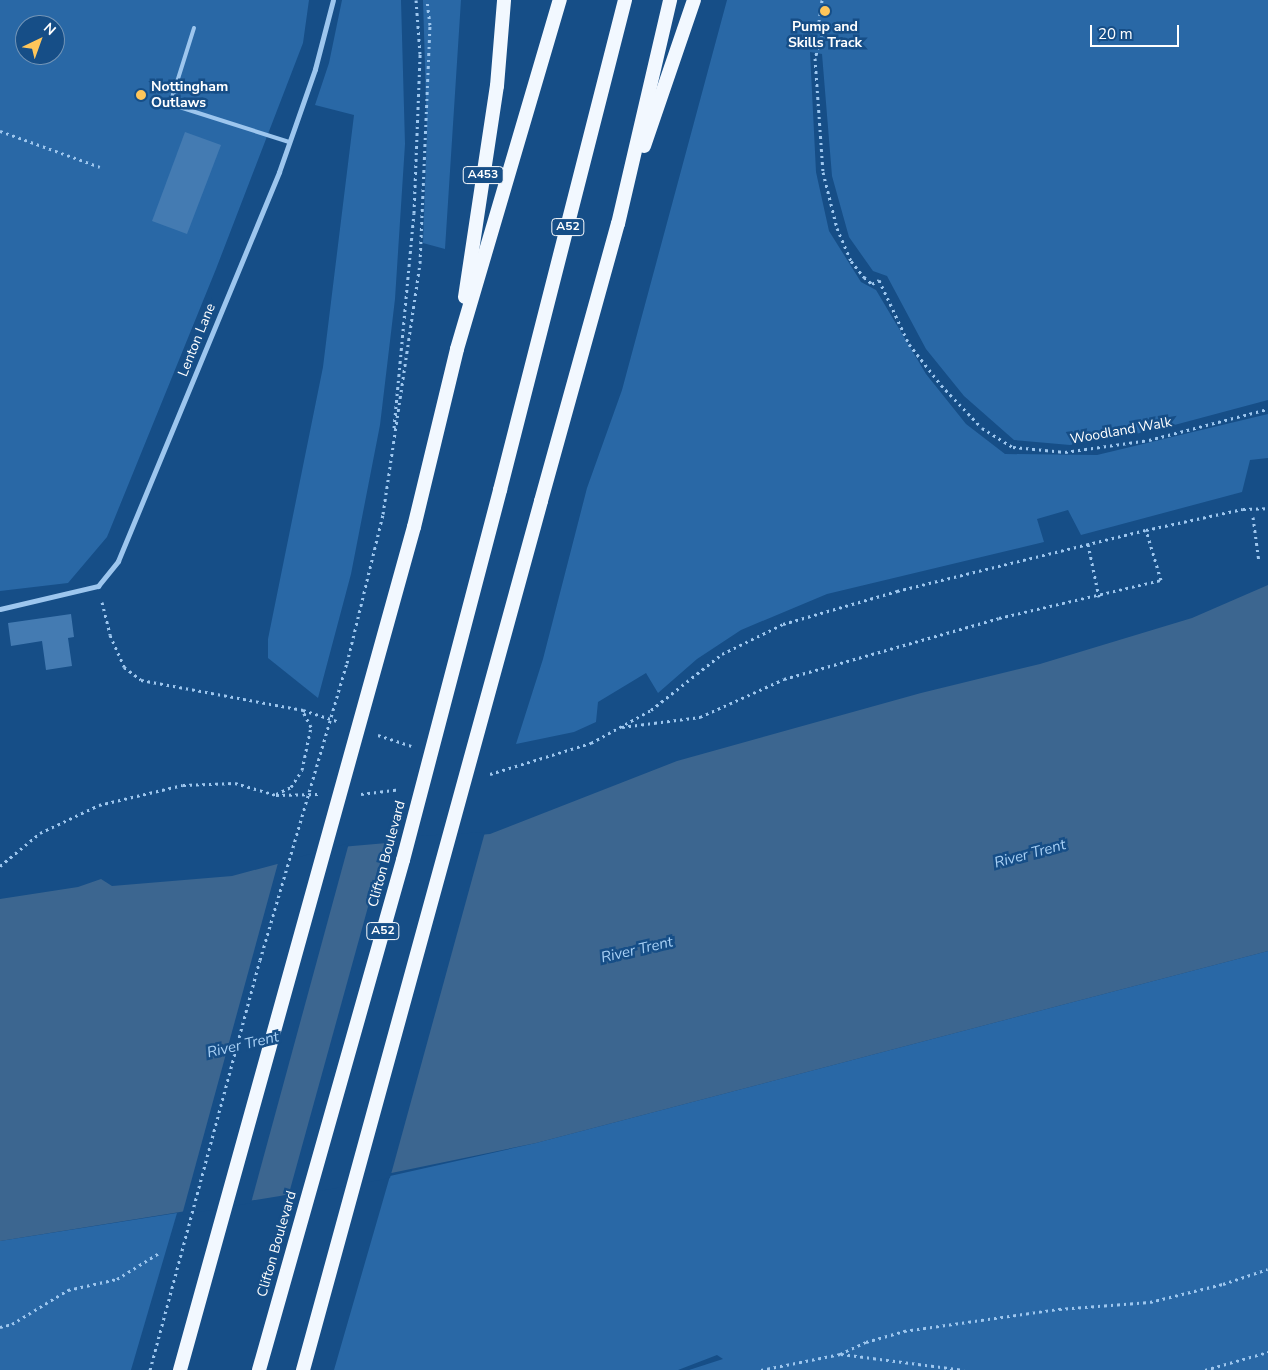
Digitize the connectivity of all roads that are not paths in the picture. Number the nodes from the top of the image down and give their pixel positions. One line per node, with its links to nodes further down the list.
1 (333, 0): 8 (street, Lenton Lane)
2 (504, 0): 10 (highway, A453)
3 (560, 0): 10 (highway)
4 (625, 0): 13 (highway, Clifton Boulevard / A52, bridge)
5 (670, 0): 9 (highway, A52)
6 (694, 0): 9 (highway)
7 (194, 28): 8 (lane)
8 (289, 142): 11 (street, Lenton Lane)
9 (618, 224): 14 (highway, A52, bridge)
10 (457, 349): 12 (highway, bridge)
11 (0, 609)
12 (180, 1370)
13 (258, 1370)
14 (303, 1370)

